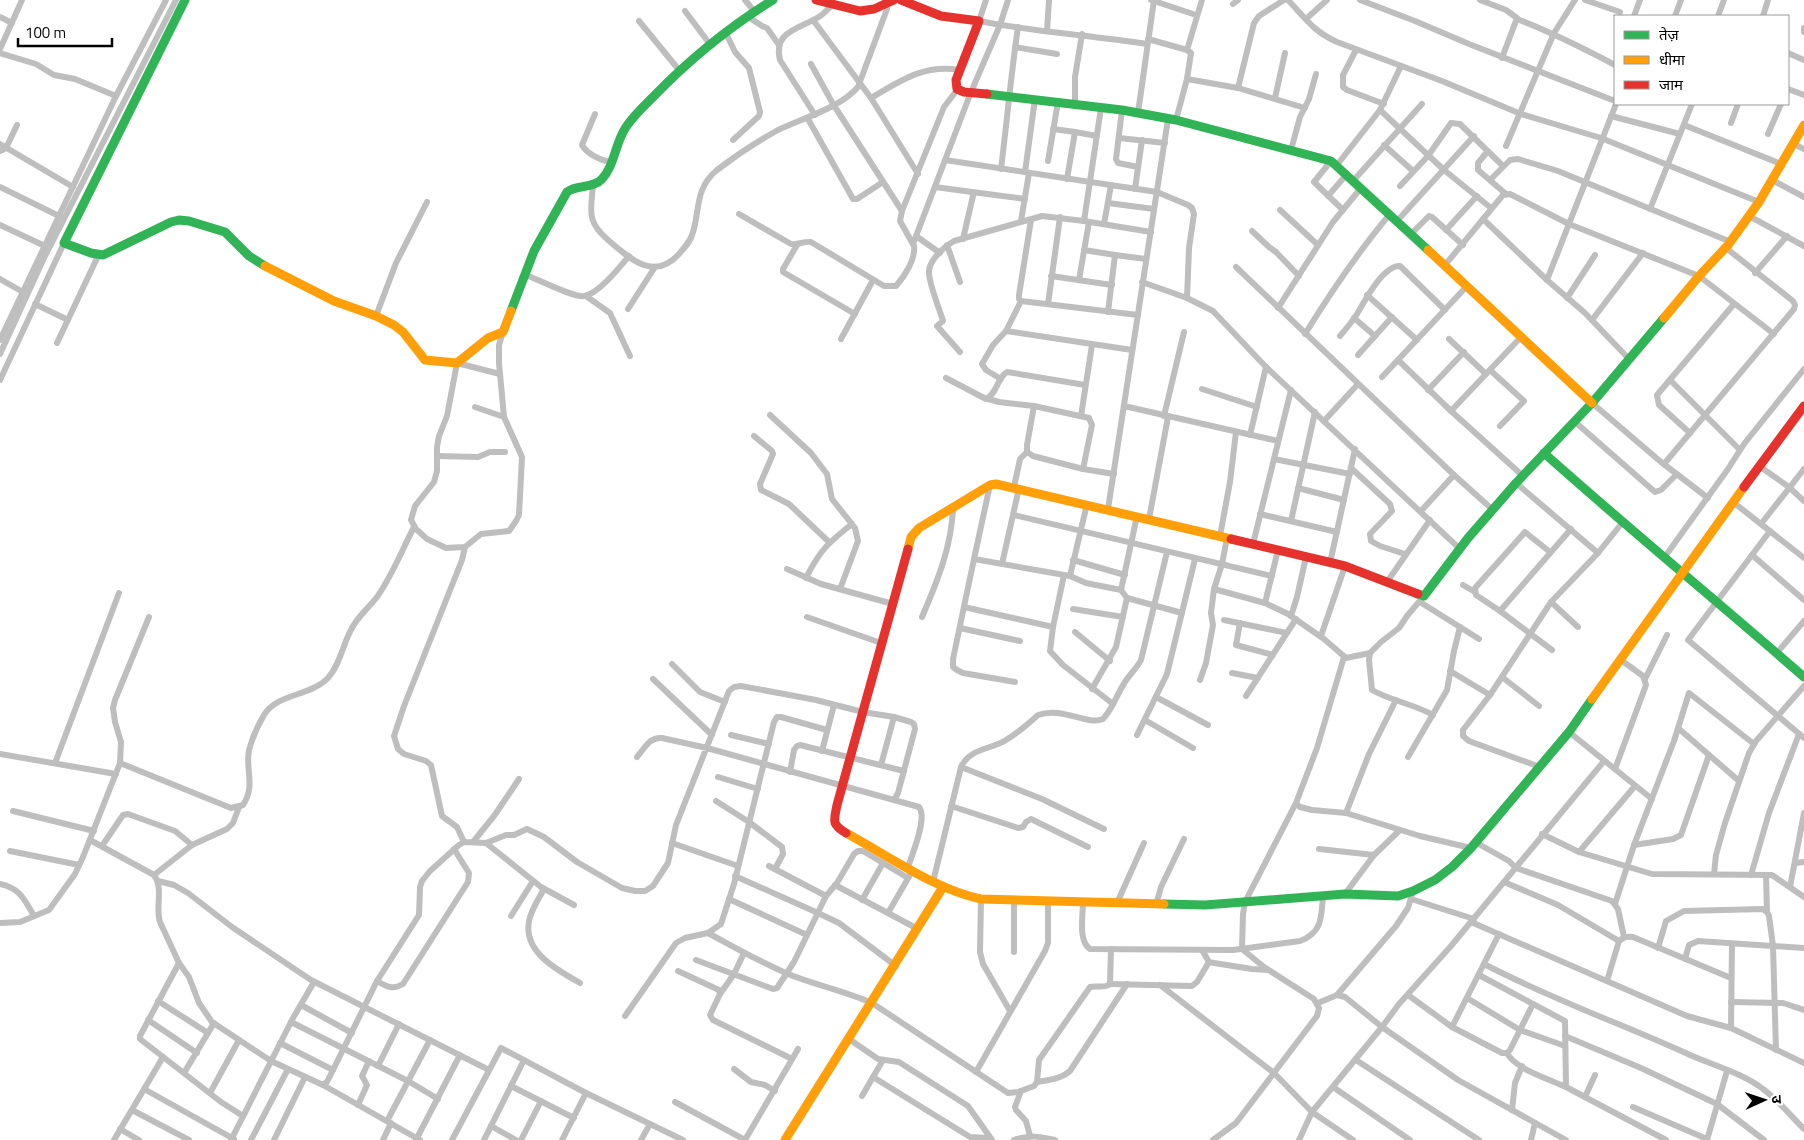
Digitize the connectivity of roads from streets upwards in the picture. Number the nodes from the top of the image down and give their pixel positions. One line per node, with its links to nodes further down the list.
1 (22, 0): 40 (street)
2 (166, 0): 75 (street)
3 (185, 0): 187 (street)
4 (745, 0): 28 (street)
5 (773, 0): 28 (street)
6 (816, 0): 25 (street)
7 (904, 0): 39 (street)
8 (986, 0): 39 (street)
9 (1008, 0): 41 (street)
10 (1049, 0): 44 (street)
11 (1153, 0): 29 (street); 49 (street)
12 (1202, 0): 29 (street)
13 (1284, 0): 70 (street)
14 (1288, 0): 35 (street)
15 (1327, 0): 35 (street)
16 (1360, 0): 59 (street)
17 (1480, 0): 36 (street)
18 (1575, 0): 47 (street)
19 (1586, 0): 27 (street)
20 (1640, 0): 30 (street)
21 (1681, 0): 31 (street)
22 (1724, 0): 32 (street)
23 (1768, 0): 33 (street)
24 (888, 1): 25 (street); 69 (street)
25 (832, 5): 37 (street)
26 (685, 11): 50 (street)
27 (1620, 12)
28 (751, 13): 45 (street); 51 (street)
29 (1196, 15): 53 (street)
30 (1634, 15)
31 (1675, 15)
32 (1718, 15)
33 (1763, 15)
34 (0, 17): 40 (street)
35 (1306, 19): 54 (street)
36 (1517, 19): 47 (street); 59 (street)
37 (813, 20): 51 (street); 69 (street)
38 (639, 21): 64 (street)
39 (979, 21): 41 (street); 65 (street)
40 (12, 23): 55 (street)
41 (1000, 25): 42 (street); 73 (street)
42 (1018, 27): 44 (street); 52 (street)
43 (1804, 28): 46 (street)
44 (1047, 30): 48 (street)
45 (725, 31): 50 (street); 113 (street)
46 (1804, 32)
47 (1554, 33): 62 (street); 66 (street)
48 (1082, 34): 49 (street); 83 (street)
49 (1148, 42): 53 (street); 93 (street)
50 (709, 43): 64 (street)
51 (779, 45): 96 (street)
52 (1015, 47): 58 (street); 76 (street)
53 (1187, 50): 68 (street)
54 (1356, 50): 63 (street); 89 (street)
55 (0, 51): 75 (street)
56 (1285, 53): 78 (street)
57 (1789, 53): 60 (street)
58 (1057, 54)
59 (1502, 58): 66 (street)
60 (1804, 60)
61 (811, 64): 82 (street)
62 (1614, 65)
63 (1401, 66): 89 (street); 95 (street)
64 (679, 70): 125 (street)
65 (959, 70): 72 (street); 77 (street)
66 (1539, 72): 81 (street); 95 (street)
67 (1316, 74): 91 (street)
68 (1187, 79): 70 (street); 99 (street)
69 (860, 84): 77 (street); 82 (street)
70 (1238, 88): 78 (street)
71 (1789, 89): 74 (street)
72 (957, 90): 73 (street); 136 (street)
73 (971, 92): 76 (street); 124 (street)
74 (1804, 95)
75 (116, 96): 148 (street)
76 (1010, 96): 79 (street); 132 (street)
77 (871, 98): 136 (street)
78 (1275, 98): 91 (street)
79 (1035, 99): 80 (street); 135 (street)
80 (1058, 102): 83 (street); 105 (street)
81 (1614, 102)
82 (833, 104): 96 (street); 141 (street)
83 (1076, 104): 90 (street)
84 (1422, 104): 104 (street)
85 (1614, 105): 97 (street)
86 (1692, 105): 102 (street)
87 (1738, 105): 100 (street)
88 (1781, 105): 108 (street)
89 (1382, 107): 104 (street); 127 (street)
90 (1101, 108): 92 (street); 109 (street)
91 (1305, 108): 121 (street)
92 (1122, 110): 93 (street); 111 (street)
93 (1138, 113): 99 (street)
94 (596, 114): 125 (street)
95 (1521, 114): 112 (street); 118 (street)
96 (815, 115): 98 (street)
97 (1611, 116): 107 (street); 112 (street)
98 (808, 119): 141 (street); 205 (street)
99 (1172, 120): 115 (street); 121 (street)
100 (1731, 123)
101 (17, 125): 119 (street)
102 (1684, 125): 107 (street); 129 (street)
103 (1804, 125): 116 (street)
104 (1399, 128): 117 (street); 123 (street)
105 (1053, 129): 106 (street); 126 (street)
106 (1075, 132): 109 (street); 138 (street)
107 (1680, 134): 128 (street)
108 (1768, 134)
109 (1097, 136): 143 (street)
110 (1474, 136): 122 (street); 123 (street); 133 (street)
111 (1119, 138): 114 (street); 131 (street)
112 (1602, 138): 128 (street); 142 (street)
113 (732, 140)
114 (1142, 140): 115 (street); 131 (street)
115 (1165, 143): 153 (street)
116 (1794, 144): 120 (street); 129 (street)
117 (1384, 145): 134 (street); 137 (street)
118 (1506, 146)
119 (2, 148): 148 (street)
120 (1804, 149)
121 (1291, 150): 127 (street)
122 (1487, 152): 130 (street); 139 (street)
123 (1428, 156): 133 (street); 134 (street)
124 (945, 160): 132 (street); 149 (street)
125 (610, 162): 144 (street)
126 (1048, 162)
127 (1334, 163): 137 (street); 155 (street)
128 (1667, 164): 160 (street); 164 (street)
129 (1781, 164): 140 (street)
130 (1503, 166): 139 (street); 142 (street)
131 (1138, 167): 151 (street)
132 (1001, 169): 135 (street)
133 (1444, 170): 156 (street); 172 (street)
134 (1414, 172): 147 (street)
135 (1027, 173): 138 (street); 158 (street)
136 (918, 174): 167 (street)
137 (1350, 178): 150 (street); 155 (street)
138 (1067, 179): 143 (street)
139 (1490, 180): 154 (street)
140 (1772, 180): 157 (street); 160 (street)
141 (883, 182): 167 (street)
142 (1585, 182): 164 (street); 179 (street)
143 (1090, 183): 146 (street); 175 (street)
144 (593, 185): 202 (street); 208 (street)
145 (0, 186): 169 (street)
146 (1111, 186): 151 (street); 161 (street)
147 (1400, 186)
148 (73, 187): 169 (street)
149 (935, 187): 152 (street); 184 (street)
150 (1361, 188): 166 (street); 172 (street)
151 (1135, 189): 153 (street)
152 (972, 192): 158 (street); 186 (street)
153 (1157, 192): 163 (street); 223 (street)
154 (1506, 194): 162 (street); 179 (street)
155 (1328, 196): 166 (street)
156 (1477, 196): 162 (street); 180 (street)
157 (1804, 197)
158 (1025, 199): 176 (street)
159 (427, 202): 235 (street)
160 (1759, 202): 170 (street)
161 (1108, 203): 163 (street); 178 (street)
162 (1491, 208): 173 (street)
163 (1154, 209): 182 (street)
164 (1650, 209): 193 (street)
165 (1280, 210): 191 (street)
166 (1343, 210): 191 (street)
167 (902, 211): 188 (street)
168 (738, 214): 189 (street)
169 (59, 216): 194 (street)
170 (1750, 216): 185 (street); 193 (street)
171 (1060, 217): 174 (street); 175 (street); 209 (street)
172 (1393, 217): 183 (street); 244 (street)
173 (1483, 219): 192 (street); 215 (street)
174 (1031, 220): 176 (street); 225 (street)
175 (1087, 221): 178 (street); 196 (street)
176 (1022, 222): 186 (street)
177 (0, 224): 194 (street)
178 (1104, 224): 182 (street)
179 (1569, 224): 198 (street); 215 (street)
180 (1446, 230): 183 (street); 192 (street)
181 (1252, 231): 210 (street)
182 (1151, 232): 203 (street)
183 (1411, 234): 204 (street)
184 (916, 236): 188 (street); 197 (street)
185 (1787, 236): 195 (street); 207 (street)
186 (963, 239): 190 (street)
187 (64, 243): 199 (street); 226 (street)
188 (913, 244): 213 (street)
189 (797, 245): 213 (street); 233 (street)
190 (947, 245): 197 (street); 216 (street)
191 (1318, 245): 210 (street)
192 (1463, 245): 204 (street)
193 (1728, 245): 207 (street); 211 (street)
194 (45, 246): 220 (street)
195 (1804, 246)
196 (1084, 250): 200 (street); 214 (street)
197 (940, 253): 256 (street)
198 (1643, 253): 211 (street); 239 (street)
199 (99, 254): 235 (street); 238 (street)
200 (1115, 254): 203 (street); 218 (street)
201 (1595, 255): 224 (street)
202 (629, 256): 205 (street); 222 (street)
203 (1146, 259): 217 (street)
204 (1445, 265): 219 (street)
205 (654, 267): 230 (street)
206 (1236, 267): 229 (street)
207 (1755, 272): 245 (street)
208 (526, 275): 222 (street); 242 (street)
209 (1051, 276): 214 (street); 227 (street)
210 (1298, 276): 229 (street)
211 (1699, 276): 228 (street); 261 (street)
212 (0, 279): 220 (street)
213 (873, 280): 233 (street)
214 (1079, 280): 218 (street)
215 (1547, 280): 224 (street)
216 (960, 282)
217 (1142, 282): 223 (street); 234 (street)
218 (1112, 285): 232 (street)
219 (1467, 286): 231 (street); 248 (street)
220 (23, 292): 240 (street)
221 (1367, 295): 231 (street); 236 (street); 237 (street)
222 (586, 296): 259 (street)
223 (1187, 298): 263 (street)
224 (1567, 298): 239 (street)
225 (1022, 301): 227 (street); 241 (street)
226 (35, 304): 238 (street); 270 (street)
227 (1048, 304): 232 (street)
228 (1734, 304): 245 (street); 271 (street)
229 (1278, 308): 244 (street)
230 (628, 309)
231 (1445, 310): 252 (street)
232 (1108, 312): 234 (street)
233 (855, 314): 251 (street)
234 (1138, 315): 255 (street)
235 (376, 316): 262 (street)
236 (1392, 317): 247 (street); 252 (street)
237 (1354, 318): 246 (street); 247 (street)
238 (68, 320): 253 (street)
239 (1592, 320): 261 (street)
240 (3, 328): 250 (street)
241 (1006, 331): 254 (street); 269 (street)
242 (503, 332): 262 (street); 266 (street)
243 (1184, 332): 289 (street)
244 (1305, 334): 272 (street)
245 (1774, 334): 287 (street)
246 (1340, 336)
247 (1375, 336): 258 (street)
248 (1521, 337): 265 (street); 278 (street)
249 (1449, 339): 257 (street)
250 (0, 340)
251 (842, 340)
252 (1417, 340): 260 (street)
253 (57, 343)
254 (1092, 345): 255 (street); 273 (street)
255 (1132, 350): 280 (street)
256 (960, 352)
257 (1464, 352): 265 (street); 276 (street)
258 (1358, 355)
259 (630, 356)
260 (1398, 360): 267 (street); 276 (street)
261 (1630, 360): 278 (street)
262 (457, 363): 266 (street); 304 (street)
263 (1266, 367): 275 (street); 283 (street)
264 (1804, 369): 300 (street)
265 (1488, 372): 284 (street); 293 (street)
266 (500, 374): 290 (street)
267 (1382, 376)
268 (946, 378): 277 (street)
269 (1001, 379): 273 (street); 277 (street)
270 (0, 380)
271 (1670, 380): 287 (street); 295 (street)
272 (1358, 384): 291 (street); 314 (street)
273 (1085, 385): 288 (street)
274 (1202, 389): 283 (street)
275 (1291, 390): 285 (street); 298 (street)
276 (1428, 390): 284 (street)
277 (988, 399): 279 (street)
278 (1592, 403): 292 (street); 306 (street)
279 (1034, 406): 288 (street); 302 (street)
280 (1124, 406): 289 (street); 312 (street)
281 (1804, 406): 308 (street)
282 (475, 407): 290 (street)
283 (1257, 407): 296 (street)
284 (1451, 411): 315 (street)
285 (1315, 412): 291 (street); 307 (street)
286 (770, 414): 336 (street)
287 (1705, 415): 295 (street); 300 (street)
288 (1081, 416): 309 (street)
289 (1166, 416): 294 (street); 332 (street)
290 (504, 417): 347 (street)
291 (1324, 421): 299 (street)
292 (1574, 421): 303 (street); 313 (street)
293 (1500, 426)
294 (1236, 432): 296 (street); 343 (street)
295 (1690, 434): 306 (street)
296 (1250, 435): 298 (street)
297 (754, 436): 344 (street)
298 (1278, 441): 305 (street)
299 (1355, 449): 311 (street); 328 (street)
300 (1740, 450): 320 (street)
301 (505, 452): 304 (street)
302 (1027, 452): 309 (street); 318 (street)
303 (1544, 453): 315 (street); 335 (street)
304 (437, 456): 338 (street)
305 (1274, 459): 307 (street); 329 (street)
306 (1664, 464): 313 (street)
307 (1304, 465): 311 (street); 319 (street)
308 (1759, 466): 317 (street); 323 (street)
309 (1082, 469): 312 (street)
310 (1804, 469): 317 (street)
311 (1350, 471): 321 (street); 353 (street)
312 (1114, 474): 326 (street)
313 (1677, 474): 320 (street)
314 (1454, 475): 327 (street); 328 (street)
315 (1519, 479): 327 (street); 339 (street)
316 (990, 485): 318 (street); 325 (street); 358 (street)
317 (1788, 487): 322 (street); 337 (street)
318 (1016, 488): 324 (street); 330 (street)
319 (1298, 488): 321 (street); 334 (street)
320 (1708, 498): 356 (street)
321 (1344, 500): 342 (street)
322 (1804, 501)
323 (1733, 502): 337 (street); 366 (street)
324 (1087, 504): 326 (street); 340 (street)
325 (953, 507): 384 (street); 392 (street)
326 (1108, 509): 331 (street)
327 (1493, 510): 348 (street)
328 (1421, 511): 333 (street)
329 (1260, 514): 334 (street); 346 (street)
330 (1014, 515): 340 (street); 362 (street)
331 (1137, 516): 332 (street); 345 (street)
332 (1149, 519): 343 (street)
333 (1430, 520): 348 (street); 353 (street)
334 (1291, 521): 342 (street)
335 (1622, 523): 352 (street); 356 (street)
336 (852, 524): 344 (street); 373 (street)
337 (1761, 524): 341 (street)
338 (414, 527): 347 (street); 482 (street)
339 (1571, 529): 351 (street); 352 (street)
340 (1080, 531): 345 (street); 360 (street)
341 (1770, 531): 354 (street); 357 (street)
342 (1337, 532): 361 (street)
343 (1224, 537): 346 (street); 363 (street)
344 (829, 542): 370 (street)
345 (1132, 544): 350 (street); 367 (street)
346 (1253, 544): 349 (street)
347 (465, 547): 493 (street)
348 (1460, 549): 379 (street)
349 (1278, 550): 355 (street); 369 (street)
350 (1167, 552): 359 (street); 385 (street)
351 (1550, 552): 376 (street); 388 (street)
352 (1598, 553): 382 (street)
353 (1405, 554): 371 (street)
354 (1752, 555): 380 (street); 381 (street)
355 (1306, 557): 361 (street); 394 (street)
356 (1664, 558): 366 (street)
357 (1804, 558)
358 (974, 559): 362 (street); 386 (street)
359 (1195, 559): 363 (street); 389 (street)
360 (1073, 560): 367 (street); 368 (street)
361 (1330, 563): 364 (street)
362 (1002, 564): 368 (street)
363 (1222, 564): 369 (street); 374 (street)
364 (1345, 566): 371 (street); 406 (street)
365 (787, 569): 370 (street)
366 (1682, 573): 381 (street); 415 (street)
367 (1125, 575): 375 (street)
368 (1067, 576): 375 (street); 399 (street)
369 (1272, 576): 383 (street)
370 (806, 578): 373 (street)
371 (1387, 582): 379 (street)
372 (1463, 585): 376 (street)
373 (840, 589): 384 (street)
374 (1214, 589): 383 (street); 424 (street)
375 (1121, 590): 378 (street)
376 (1475, 592): 388 (street)
377 (119, 593): 462 (street)
378 (1127, 598): 385 (street); 393 (street)
379 (1422, 599): 400 (street); 411 (street)
380 (1804, 600)
381 (1717, 601): 412 (street); 439 (street)
382 (1551, 602): 398 (street); 404 (street)
383 (1265, 603): 394 (street)
384 (893, 604): 409 (street)
385 (1154, 604): 389 (street); 434 (street)
386 (964, 607): 399 (street); 401 (street)
387 (1073, 609): 393 (street)
388 (1500, 611): 404 (street)
389 (1182, 613): 431 (street)
390 (149, 617): 461 (street)
391 (807, 617): 409 (street)
392 (922, 617)
393 (1123, 617): 416 (street)
394 (1293, 617): 403 (street); 406 (street)
395 (1224, 620): 397 (street)
396 (1804, 621): 412 (street)
397 (1240, 623): 403 (street); 413 (street)
398 (1578, 626)
399 (1053, 627): 428 (street)
400 (1460, 627): 407 (street); 418 (street)
401 (960, 628): 408 (street); 426 (street)
402 (1075, 632): 416 (street)
403 (1287, 632): 413 (street)
404 (1530, 633): 410 (street); 420 (street)
405 (1667, 635): 425 (street)
406 (1321, 636): 414 (street)
407 (1479, 639)
408 (1020, 641)
409 (881, 643): 437 (street)
410 (1552, 650)
411 (1370, 653): 414 (street); 432 (street)
412 (1776, 654): 421 (street)
413 (1273, 655): 422 (street)
414 (1344, 657): 480 (street)
415 (1621, 660): 425 (street); 445 (street)
416 (1110, 661): 428 (street)
417 (672, 664): 433 (street)
418 (1450, 671): 429 (street); 438 (street)
419 (1232, 673): 422 (street)
420 (1502, 677): 429 (street); 436 (street)
421 (1804, 677)
422 (1258, 678): 430 (street)
423 (654, 679): 446 (street)
424 (1200, 680)
425 (1645, 680): 467 (street)
426 (1016, 682)
427 (1804, 686): 439 (street)
428 (1092, 689): 434 (street)
429 (1490, 695): 466 (street)
430 (1246, 696)
431 (1156, 697): 441 (street); 442 (street)
432 (1396, 700): 438 (street); 484 (street)
433 (725, 702): 435 (street); 446 (street)
434 (1113, 704): 465 (street)
435 (834, 705): 437 (street); 444 (street)
436 (1539, 706)
437 (863, 712): 440 (street); 459 (street)
438 (1433, 715): 457 (street)
439 (1779, 716): 449 (street); 451 (street)
440 (894, 717): 464 (street); 469 (street)
441 (1144, 720): 448 (street); 453 (street)
442 (1208, 725)
443 (1678, 728): 451 (street); 456 (street); 477 (street)
444 (827, 730): 450 (street); 454 (street)
445 (1569, 732): 460 (street); 466 (street)
446 (712, 735): 452 (street)
447 (731, 735): 450 (street)
448 (1137, 735)
449 (1802, 736): 517 (street)
450 (769, 744): 463 (street)
451 (1754, 744): 473 (street)
452 (707, 748): 458 (street); 463 (street); 496 (street)
453 (1192, 748)
454 (822, 751): 459 (street); 468 (street)
455 (0, 754): 462 (street)
456 (1709, 755): 473 (street); 500 (street)
457 (1408, 757)
458 (637, 758)
459 (850, 758): 464 (street); 474 (street)
460 (1604, 761): 467 (street); 490 (street)
461 (120, 763): 470 (street); 482 (street)
462 (55, 764): 470 (street)
463 (764, 764): 468 (street); 476 (street)
464 (881, 765): 469 (street)
465 (961, 767): 481 (street); 487 (street)
466 (1540, 767): 499 (street)
467 (1615, 769): 475 (street)
468 (790, 772): 474 (street)
469 (904, 772): 478 (street)
470 (116, 774): 489 (street)
471 (718, 777): 476 (street)
472 (519, 779): 494 (street)
473 (1739, 781): 516 (street)
474 (842, 786): 478 (street); 515 (street)
475 (1635, 786): 477 (street); 506 (street)
476 (758, 788): 486 (street)
477 (1652, 799): 500 (street)
478 (894, 800): 515 (street)
479 (716, 801): 486 (street)
480 (1296, 804): 484 (street); 540 (street)
481 (951, 806): 502 (street); 522 (street)
482 (239, 807): 498 (street)
483 (13, 810): 489 (street)
484 (1346, 813): 488 (street)
485 (1804, 813): 510 (street)
486 (749, 822): 512 (street); 531 (street)
487 (1104, 829)
488 (1400, 830): 499 (street); 507 (street)
489 (94, 831): 492 (street)
490 (1542, 834): 506 (street); 514 (street)
491 (1184, 839): 544 (street)
492 (90, 840): 501 (street); 511 (street)
493 (464, 842): 494 (street); 503 (street)
494 (473, 842): 495 (street)
495 (486, 843): 496 (street); 521 (street)
496 (672, 843): 512 (street)
497 (1144, 843): 541 (street)
498 (192, 845): 501 (street); 520 (street)
499 (1473, 845): 514 (street); 530 (street)
500 (1634, 845): 513 (street)
501 (102, 846): 520 (street)
502 (1088, 847)
503 (454, 849): 578 (street); 578 (street)
504 (1319, 849): 507 (street)
505 (10, 851): 511 (street)
506 (1579, 852): 513 (street)
507 (1374, 855): 529 (street)
508 (1804, 862): 510 (street)
509 (883, 863): 515 (street); 525 (street); 536 (street)
510 (1794, 863): 527 (street)
511 (79, 865): 548 (street)
512 (738, 866): 519 (street)
513 (1627, 867): 516 (street); 542 (street)
514 (1516, 868): 523 (street); 542 (street)
515 (910, 872): 522 (street); 547 (street)
516 (1714, 874): 517 (street)
517 (1751, 875): 518 (street)
518 (1766, 875): 527 (street); 546 (street)
519 (736, 876): 534 (street); 545 (street)
520 (156, 878): 569 (street); 580 (street)
521 (533, 880): 528 (street); 549 (street)
522 (933, 882): 526 (street)
523 (1504, 882): 550 (street); 556 (street)
524 (0, 884): 548 (street)
525 (835, 885): 531 (street); 536 (street)
526 (943, 887): 535 (street); 552 (street)
527 (1790, 888): 533 (street)
528 (544, 889): 543 (street); 581 (street)
529 (1345, 894): 530 (street); 532 (street)
530 (1412, 895): 550 (street); 586 (street)
531 (826, 896): 545 (street)
532 (1322, 896): 540 (street); 562 (street)
533 (1804, 897)
534 (729, 899): 553 (street); 555 (street)
535 (981, 899): 537 (street); 598 (street)
536 (862, 900): 547 (street)
537 (1014, 900): 538 (street); 565 (street)
538 (1048, 902): 539 (street); 598 (street)
539 (1083, 902): 541 (street); 561 (street)
540 (1245, 902): 544 (street); 562 (street)
541 (1117, 903): 544 (street)
542 (1615, 904): 556 (street)
543 (574, 905)
544 (1156, 905)
545 (818, 912): 555 (street); 571 (street)
546 (1767, 912): 558 (street); 559 (street)
547 (888, 913): 552 (street)
548 (34, 916): 551 (street)
549 (511, 916)
550 (1473, 921): 554 (street); 587 (street)
551 (0, 923)
552 (918, 930): 571 (street)
553 (708, 933): 564 (street); 599 (street)
554 (1499, 934): 570 (street); 579 (street)
555 (807, 935): 574 (street)
556 (1622, 939): 559 (street); 579 (street)
557 (1732, 944): 558 (street); 566 (street); 577 (street)
558 (1773, 946): 560 (street); 593 (street)
559 (1658, 948): 566 (street)
560 (1804, 948)
561 (1111, 949): 563 (street); 582 (street)
562 (1242, 949): 563 (street); 572 (street)
563 (1202, 950): 568 (street)
564 (744, 952): 574 (street); 575 (street)
565 (1014, 952)
566 (1685, 959): 577 (street)
567 (696, 960): 575 (street)
568 (1209, 962): 572 (street); 584 (street)
569 (179, 963): 589 (street); 602 (street)
570 (1484, 964): 576 (street); 636 (street)
571 (896, 966): 591 (street)
572 (1269, 970): 592 (street)
573 (678, 972): 585 (street)
574 (787, 973): 575 (street); 591 (street)
575 (734, 974): 585 (street)
576 (1479, 975): 588 (street); 594 (street)
577 (1731, 978): 590 (street)
578 (377, 981): 596 (street)
579 (1607, 981): 606 (street)
580 (314, 982): 595 (street); 596 (street)
581 (580, 983)
582 (1110, 984): 583 (street); 644 (street)
583 (1127, 984): 584 (street); 644 (street)
584 (1160, 986): 639 (street)
585 (720, 994): 623 (street)
586 (1337, 994): 592 (street); 604 (street)
587 (1408, 995): 604 (street); 605 (street)
588 (1467, 998): 605 (street); 607 (street)
589 (158, 1001): 600 (street); 608 (street)
590 (1731, 1002): 593 (street); 606 (street)
591 (872, 1003): 611 (street); 637 (street)
592 (1318, 1003): 639 (street)
593 (1774, 1003): 597 (street); 618 (street)
594 (1533, 1004): 607 (street); 610 (street)
595 (301, 1005): 601 (street); 609 (street)
596 (366, 1007): 603 (street); 609 (street)
597 (1804, 1010)
598 (1010, 1011): 637 (street)
599 (625, 1016)
600 (148, 1020): 619 (street); 622 (street)
601 (291, 1022): 614 (street); 616 (street)
602 (214, 1023): 608 (street); 612 (street)
603 (399, 1024): 613 (street); 630 (street)
604 (1382, 1027): 626 (street); 663 (street)
605 (1452, 1027): 620 (street)
606 (1731, 1028): 618 (street)
607 (1520, 1030): 615 (street); 620 (street)
608 (208, 1033): 619 (street)
609 (352, 1034): 616 (street)
610 (1565, 1036): 615 (street); 659 (street)
611 (849, 1039): 625 (street); 691 (street)
612 (239, 1040): 627 (street); 652 (street)
613 (430, 1040): 621 (street); 643 (street)
614 (280, 1043): 627 (street); 634 (street)
615 (1566, 1046): 648 (street)
616 (344, 1048): 628 (street); 634 (street)
617 (798, 1049): 623 (street)
618 (1776, 1050): 629 (street)
619 (197, 1052): 638 (street)
620 (1507, 1053): 631 (street)
621 (460, 1055): 635 (street); 656 (street)
622 (163, 1057): 638 (street); 649 (street)
623 (792, 1059): 650 (street)
624 (524, 1060): 635 (street); 646 (street); 653 (street)
625 (883, 1060): 642 (street); 676 (street)
626 (1356, 1060): 647 (street); 698 (street)
627 (271, 1061): 632 (street); 665 (street)
628 (369, 1061): 630 (street); 660 (street)
629 (1804, 1063)
630 (378, 1066): 643 (street)
631 (1522, 1066): 648 (street); 663 (street)
632 (288, 1069): 641 (street); 680 (street)
633 (734, 1069): 650 (street)
634 (333, 1070): 645 (street)
635 (489, 1070): 683 (street)
636 (1727, 1071): 659 (street); 672 (street)
637 (976, 1072): 651 (street)
638 (184, 1073): 652 (street)
639 (1274, 1073): 664 (street); 694 (street)
640 (1595, 1075): 655 (street)
641 (305, 1077): 645 (street); 681 (street)
642 (873, 1077): 654 (street); 676 (street)
643 (408, 1081): 656 (street); 667 (street)
644 (1037, 1082): 651 (street)
645 (323, 1085): 660 (street)
646 (511, 1086): 657 (street); 670 (street)
647 (1333, 1087): 664 (street); 697 (street)
648 (1566, 1087): 655 (street)
649 (144, 1089): 662 (street); 674 (street)
650 (775, 1091): 690 (street)
651 (1021, 1091): 673 (street)
652 (210, 1093): 665 (street)
653 (586, 1093): 666 (street); 669 (street)
654 (862, 1096)
655 (1585, 1097): 701 (street)
656 (438, 1099): 675 (street)
657 (541, 1101): 666 (street); 686 (street)
658 (675, 1102): 690 (street)
659 (1716, 1104): 702 (street); 703 (street)
660 (358, 1105): 667 (street)
661 (1633, 1107): 702 (street)
662 (132, 1110): 671 (street); 679 (street)
663 (1512, 1110): 668 (street)
664 (1312, 1112): 695 (street); 696 (street)
665 (243, 1116): 674 (street)
666 (574, 1118): 687 (street)
667 (389, 1122): 675 (street); 682 (street)
668 (1535, 1123): 699 (street); 700 (street)
669 (650, 1124): 688 (street); 689 (street)
670 (491, 1126): 684 (street); 685 (street)
671 (120, 1129): 677 (street); 678 (street)
672 (1804, 1129)
673 (1030, 1136): 692 (street); 693 (street)
674 (232, 1139)
675 (418, 1139)
676 (991, 1139)
677 (114, 1140)
678 (139, 1140)
679 (189, 1140)
680 (251, 1140)
681 (274, 1140)
682 (383, 1140)
683 (452, 1140)
684 (484, 1140)
685 (516, 1140)
686 (521, 1140)
687 (562, 1140)
688 (641, 1140)
689 (683, 1140)
690 (745, 1140)
691 (784, 1140)
692 (1014, 1140)
693 (1054, 1140)
694 (1213, 1140)
695 (1299, 1140)
696 (1353, 1140)
697 (1410, 1140)
698 (1479, 1140)
699 (1530, 1140)
700 (1566, 1140)
701 (1666, 1140)
702 (1707, 1140)
703 (1764, 1140)

